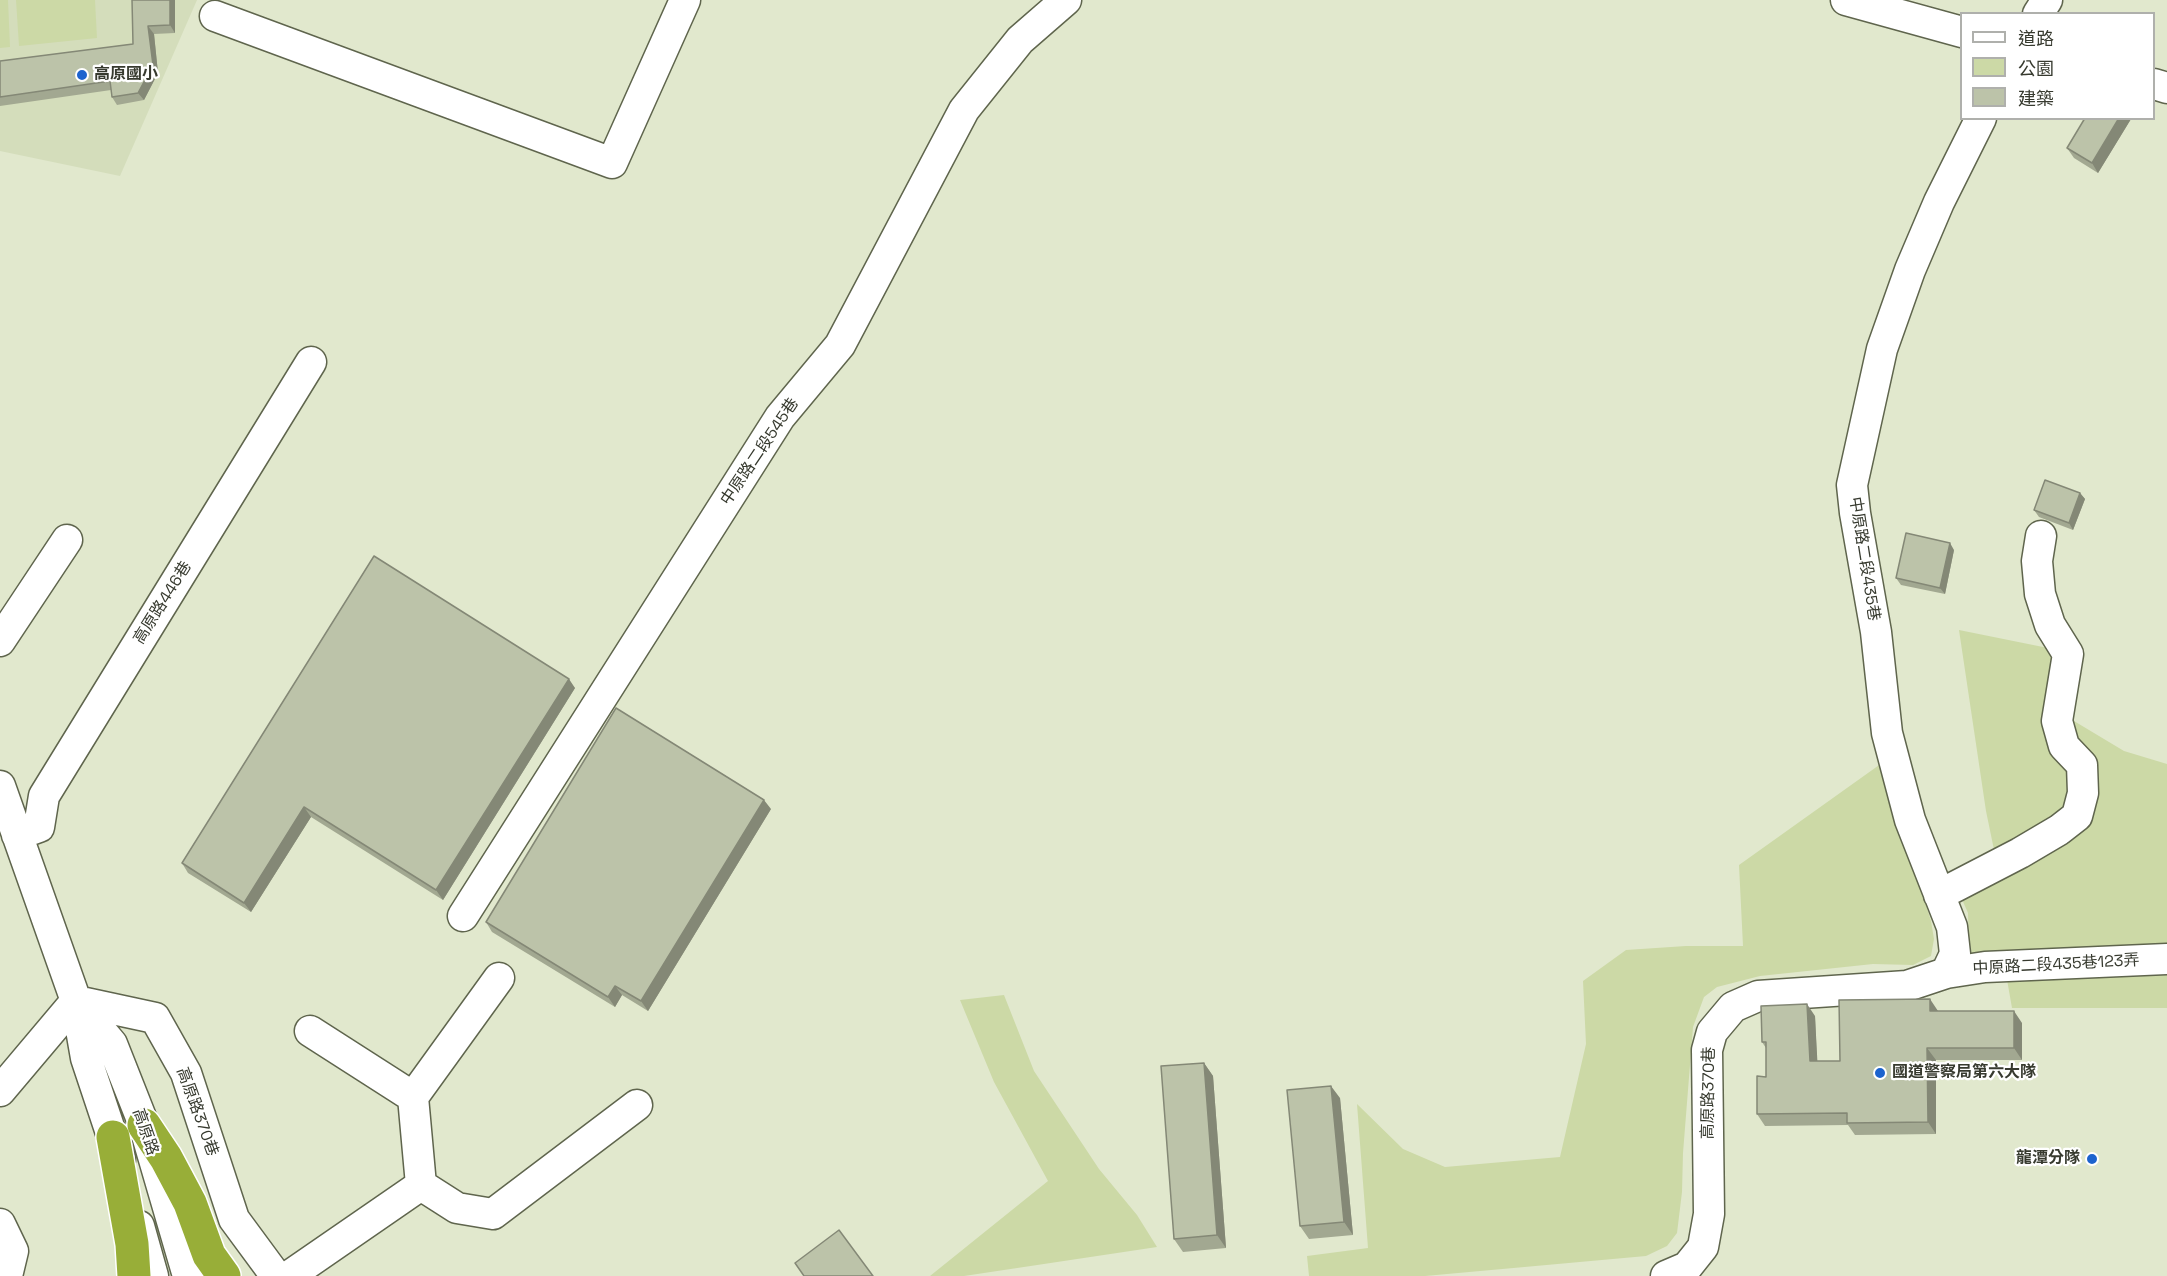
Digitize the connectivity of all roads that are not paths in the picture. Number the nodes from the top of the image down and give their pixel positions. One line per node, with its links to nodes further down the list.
1 (685, 0): 4 (street)
2 (1066, 0): 13 (street, 中原路二段545巷)
3 (1846, 0): 5 (street)
4 (215, 16)
5 (1960, 31)
6 (1980, 120): 12 (street, 中原路二段435巷)
7 (311, 362): 11 (street, 高原路446巷)
8 (2041, 536): 12 (street)
9 (67, 540): 10 (street)
10 (0, 641)
11 (6, 815): 17 (street, 高原路)
12 (1939, 895): 15 (street, 中原路二段435巷)
13 (463, 916)
14 (2167, 959): 15 (street, 中原路二段435巷123弄)
15 (1946, 973): 33 (street, 高原路370巷)
16 (499, 978): 20 (street)
17 (76, 1001): 19 (street); 22 (street, 高原路); 23 (street, 高原路); 31 (street, 高原路370巷)
18 (310, 1031): 20 (street)
19 (0, 1091)
20 (413, 1097): 24 (street)
21 (637, 1105): 24 (street)
22 (144, 1125): 29 (street, 高原路); 30 (highway)
23 (113, 1137): 27 (highway); 28 (street, 高原路)
24 (421, 1185): 32 (street)
25 (0, 1224): 26 (street)
26 (7, 1276)
27 (134, 1276)
28 (153, 1276)
29 (188, 1276)
30 (224, 1276)
31 (276, 1276)
32 (289, 1276)
33 (1666, 1276)

